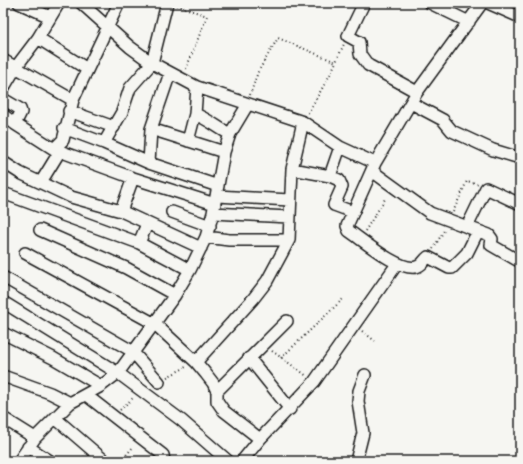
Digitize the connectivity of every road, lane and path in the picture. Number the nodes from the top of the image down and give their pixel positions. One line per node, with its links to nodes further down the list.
1 (6, 3): 12 (path)
2 (19, 3): 13 (street)
3 (59, 3): 13 (street)
4 (81, 3): 16 (street)
5 (119, 3): 16 (street)
6 (167, 3): 21 (street)
7 (170, 3): 25 (path)
8 (364, 3): 17 (street)
9 (430, 3): 15 (street)
10 (482, 3): 15 (street)
11 (488, 3): 14 (street)
12 (3, 8)
13 (50, 17): 18 (street)
14 (520, 17)
15 (469, 22): 28 (street)
16 (108, 27): 21 (street); 23 (street)
17 (348, 36): 20 (path); 28 (street)
18 (38, 38): 22 (street); 23 (street)
19 (3, 60): 22 (street)
20 (336, 62): 31 (path); 35 (path)
21 (152, 63): 24 (street); 38 (street)
22 (16, 67): 27 (street); 32 (street)
23 (87, 69): 32 (street)
24 (170, 73): 25 (street); 39 (street)
25 (182, 78): 26 (street)
26 (197, 87): 31 (street); 33 (street)
27 (3, 89)
28 (417, 92): 30 (street)
29 (3, 99): 36 (street)
30 (411, 103): 46 (street); 49 (street)
31 (248, 104): 35 (street); 40 (street)
32 (71, 106): 37 (street); 38 (street)
33 (195, 114): 40 (street); 41 (street)
34 (3, 115): 36 (street)
35 (303, 122): 43 (street); 50 (street)
36 (15, 124): 44 (street)
37 (64, 128): 42 (street); 44 (street)
38 (114, 128): 42 (street)
39 (151, 129): 41 (street); 48 (street)
40 (230, 134): 45 (street)
41 (188, 140): 45 (street)
42 (104, 143): 48 (street)
43 (340, 147): 49 (street); 51 (street)
44 (57, 150): 52 (street); 53 (street)
45 (224, 152): 57 (street)
46 (520, 158)
47 (3, 162): 53 (street)
48 (149, 163): 57 (street)
49 (374, 167): 62 (street); 64 (street)
50 (292, 169): 51 (street); 58 (street)
51 (330, 176): 62 (street)
52 (133, 178): 57 (street); 60 (street)
53 (41, 182): 60 (street)
54 (486, 188): 59 (street); 64 (path); 66 (street)
55 (3, 193): 71 (street)
56 (385, 198): 69 (path)
57 (216, 200): 58 (street); 63 (street); 68 (street)
58 (290, 200): 63 (street)
59 (520, 204)
60 (121, 212): 65 (street)
61 (172, 212): 68 (street)
62 (353, 212): 69 (street)
63 (289, 217): 70 (street)
64 (449, 221): 66 (street); 74 (path)
65 (147, 224): 71 (street); 72 (street)
66 (473, 229): 74 (street); 75 (street)
67 (40, 230): 79 (street)
68 (208, 232): 70 (street); 72 (street)
69 (361, 239): 76 (street)
70 (289, 240): 89 (street)
71 (139, 243): 77 (street)
72 (201, 248): 77 (street)
73 (25, 253): 83 (street)
74 (428, 257): 76 (street)
75 (520, 260)
76 (396, 264): 84 (street)
77 (190, 270): 79 (street)
78 (3, 277): 87 (street)
79 (175, 295): 83 (street)
80 (343, 299): 94 (path)
81 (3, 302): 90 (street)
82 (287, 321): 88 (street)
83 (155, 324): 87 (street); 89 (street)
84 (355, 325): 86 (path); 94 (street)
85 (3, 333): 95 (street)
86 (375, 341)
87 (132, 351): 90 (street); 93 (street)
88 (250, 358): 97 (street); 100 (street)
89 (196, 362): 93 (path); 97 (street)
90 (118, 372): 95 (street); 96 (street)
91 (365, 375): 115 (street)
92 (3, 376): 99 (street)
93 (159, 382)
94 (314, 382): 100 (street)
95 (101, 386): 98 (street)
96 (142, 391): 101 (path); 114 (street)
97 (217, 391): 106 (street)
98 (86, 395): 99 (street); 101 (street)
99 (70, 403): 103 (street)
100 (290, 409): 106 (street)
101 (114, 417): 105 (street)
102 (3, 418): 104 (street)
103 (55, 418): 104 (street); 111 (street)
104 (35, 438): 107 (street)
105 (142, 438): 112 (path); 113 (street)
106 (260, 439): 108 (street)
107 (28, 448): 109 (street); 110 (street)
108 (246, 460)
109 (19, 461)
110 (50, 461)
111 (105, 461)
112 (121, 461)
113 (164, 461)
114 (228, 461)
115 (356, 461)

